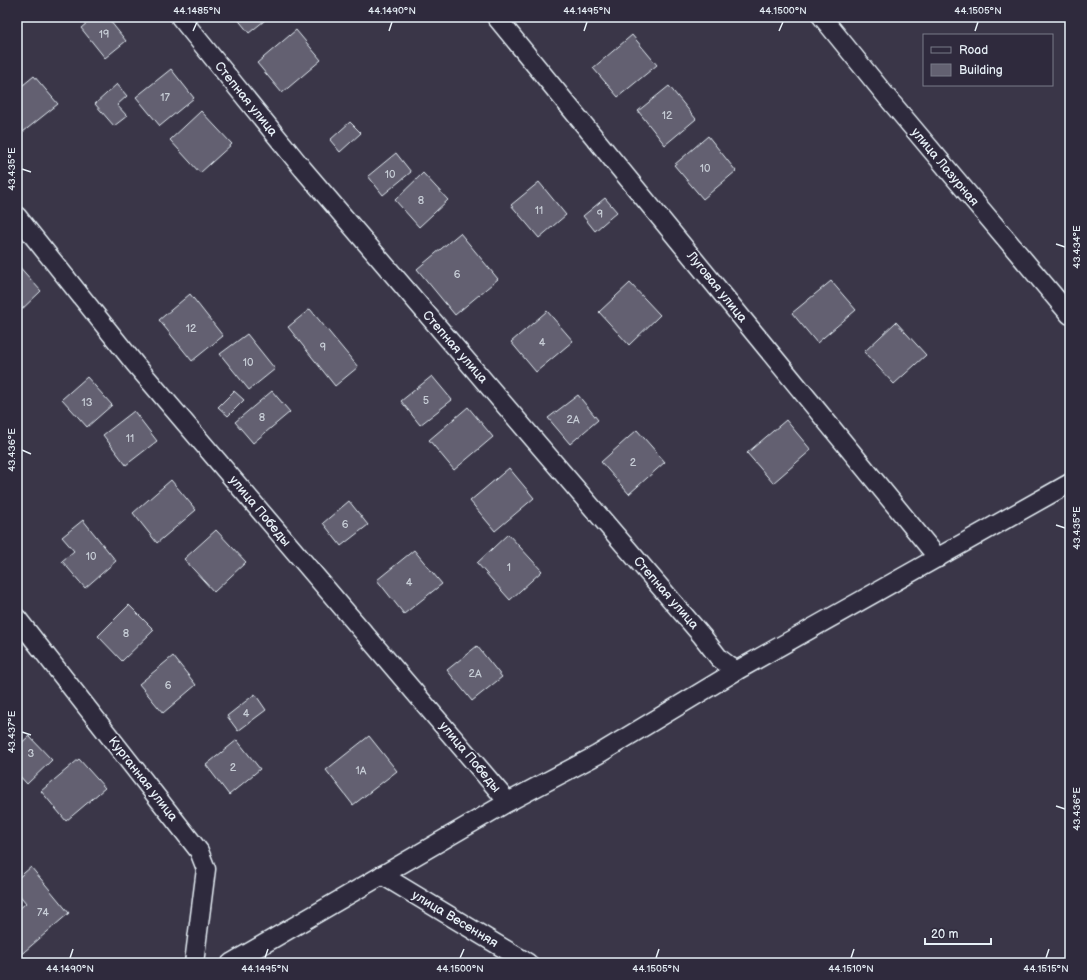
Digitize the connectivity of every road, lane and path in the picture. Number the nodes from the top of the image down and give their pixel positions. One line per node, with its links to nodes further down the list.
1 (180, 17): 9 (street, Степная улица)
2 (496, 17): 7 (street, Луговая улица)
3 (822, 17): 5 (street, улица Лазурная)
4 (17, 216): 10 (street, улица Победы)
5 (1070, 315)
6 (1070, 483): 7 (street)
7 (938, 558): 9 (street)
8 (17, 618): 12 (street, Курганная улица)
9 (736, 672): 10 (street)
10 (508, 802): 11 (street)
11 (382, 875): 13 (street); 14 (street, улица Весенняя)
12 (194, 963)
13 (231, 963)
14 (528, 963)

